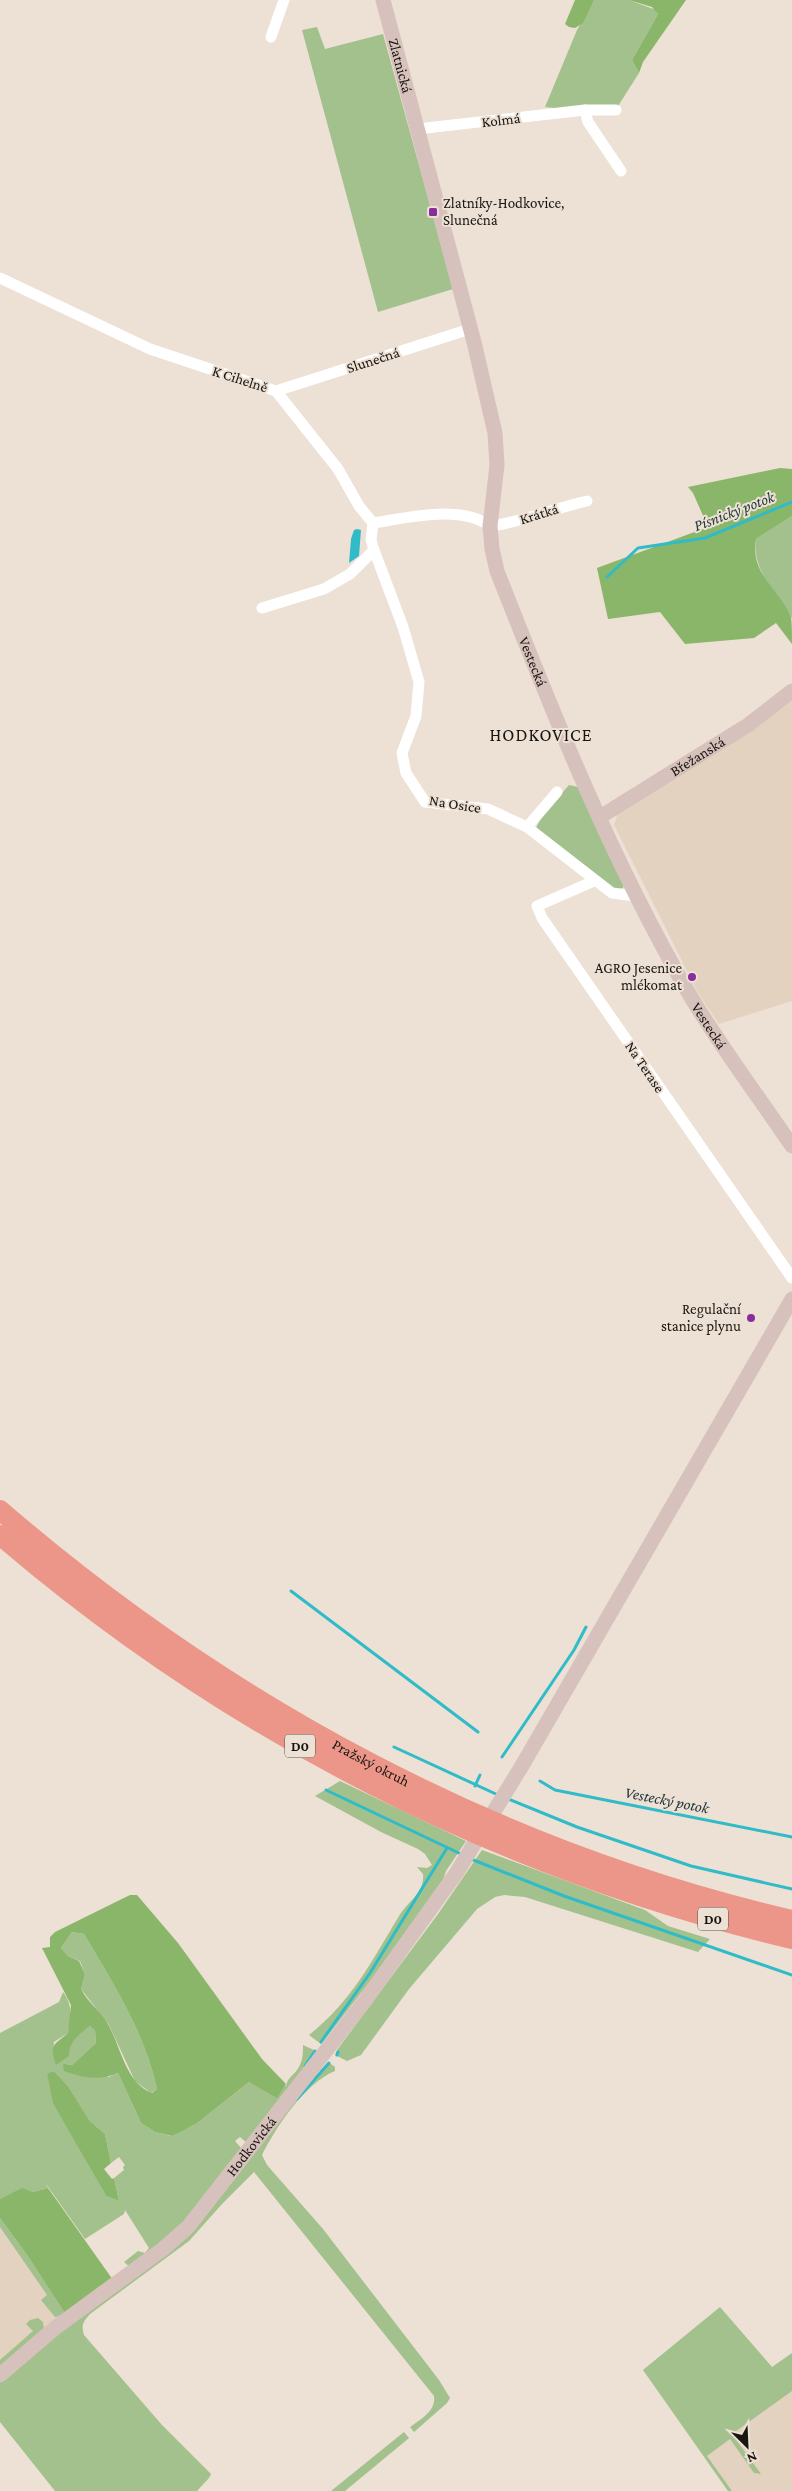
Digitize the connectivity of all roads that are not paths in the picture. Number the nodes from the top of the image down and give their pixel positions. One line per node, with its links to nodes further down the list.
1 (284, 0): 3 (street)
2 (383, 0): 6 (street, Zlatnická)
3 (272, 37)
4 (585, 110): 5 (street, Kolmá); 6 (street, Kolmá); 7 (street)
5 (616, 110)
6 (418, 130): 9 (street, Vestecká)
7 (621, 171)
8 (0, 278): 10 (street, K Cihelně)
9 (470, 329): 10 (street, Slunečná); 13 (street, Vestecká)
10 (276, 391): 12 (street, K Cihelně)
11 (587, 501): 13 (street, Krátká)
12 (372, 523): 13 (street); 14 (street, Na Osice)
13 (490, 526): 18 (street, Vestecká)
14 (374, 550): 15 (street); 19 (street, Na Osice)
15 (262, 608)
16 (792, 691): 18 (street, Břežanská)
17 (558, 792): 19 (street)
18 (600, 817): 21 (street, Vestecká)
19 (527, 827): 20 (street, Na Osice)
20 (594, 881): 21 (street, Na Osice); 23 (street, Na Terase)
21 (636, 896): 22 (street, Vestecká)
22 (792, 1146)
23 (792, 1278)
24 (792, 1299): 29 (street, Hodkovická)
25 (0, 1510): 27 (highway, Pražský okruh / D0)
26 (0, 1535): 28 (highway, Pražský okruh / D0)
27 (788, 1918)
28 (792, 1939)
29 (0, 2375)

